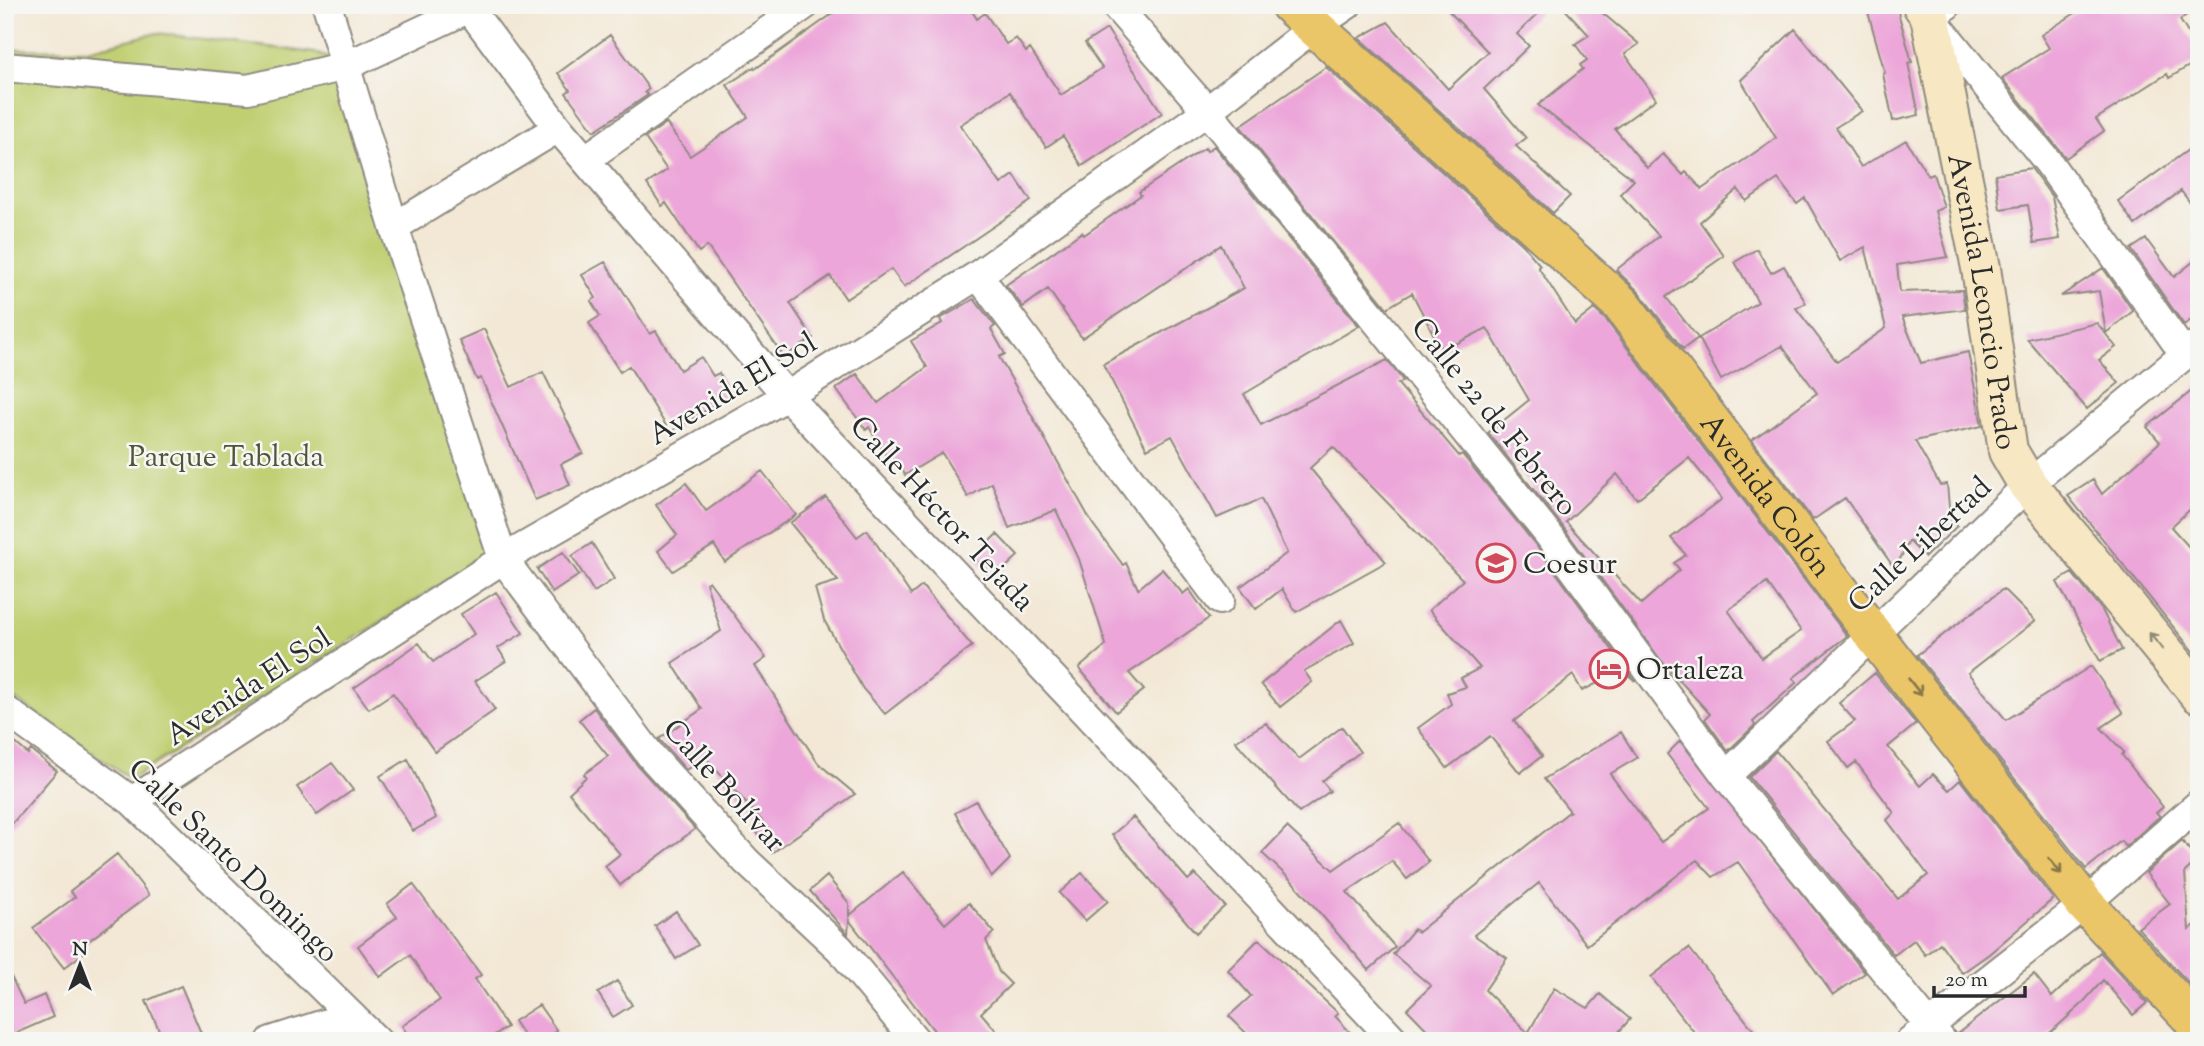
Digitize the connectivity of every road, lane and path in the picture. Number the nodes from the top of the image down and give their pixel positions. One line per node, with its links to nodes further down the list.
1 (327, 5): 8 (street, Calle Bolívar)
2 (805, 5): 12 (street)
3 (1115, 5): 10 (street, Calle 22 de Febrero)
4 (1347, 5): 7 (street, Avenida El Sol)
5 (473, 7): 8 (street); 11 (street, Calle Héctor Tejada)
6 (1933, 8): 15 (street); 17 (main road, Avenida Leoncio Prado)
7 (1301, 16): 10 (street, Avenida El Sol); 20 (main road, Avenida Colón)
8 (346, 66): 9 (street); 13 (street, Calle Bolívar)
9 (5, 67)
10 (1207, 111): 14 (street, Avenida El Sol); 23 (street, Calle 22 de Febrero)
11 (558, 128): 12 (street, Calle Héctor Tejada); 13 (street)
12 (586, 159): 16 (street, Calle Héctor Tejada)
13 (394, 227): 18 (street, Calle Bolívar)
14 (978, 275): 16 (street, Avenida El Sol); 19 (street)
15 (2192, 349): 17 (street, Calle Libertad)
16 (786, 396): 18 (street, Avenida El Sol); 33 (street, Calle Héctor Tejada)
17 (2028, 485): 20 (street, Calle Libertad); 21 (main road, Avenida Leoncio Prado, one-way to 17)
18 (503, 559): 24 (street, Avenida El Sol); 32 (street, Calle Bolívar)
19 (1220, 600)
20 (1872, 633): 23 (street, Calle Libertad); 26 (main road, Avenida Colón, one-way to 26)
21 (2199, 694)
22 (5, 709): 24 (street, Calle Santo Domingo)
23 (1726, 776): 29 (street, Calle 22 de Febrero)
24 (132, 801): 27 (street, Calle Santo Domingo)
25 (2199, 804): 26 (street)
26 (2085, 904): 28 (main road, Avenida Colón); 29 (street)
27 (349, 1016): 30 (street); 31 (street, Calle Santo Domingo)
28 (2199, 1025): 34 (street)
29 (1927, 1035)
30 (271, 1041)
31 (377, 1041)
32 (916, 1041)
33 (1395, 1041)
34 (2180, 1041)

